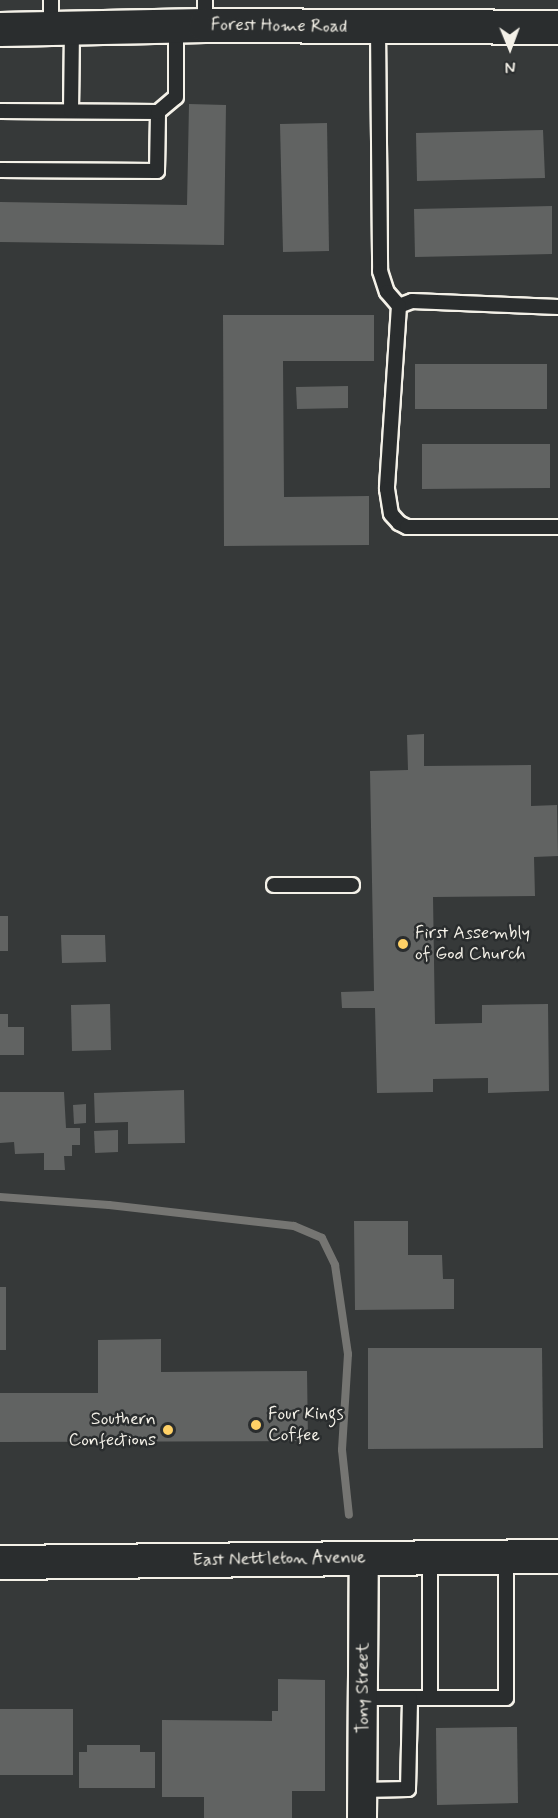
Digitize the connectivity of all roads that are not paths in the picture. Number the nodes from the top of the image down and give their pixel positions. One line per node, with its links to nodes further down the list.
1 (195, 17): 2 (main road, Forest Home Road); 3 (main road, Forest Home Road); 8 (lane)
2 (58, 18): 5 (main road, Forest Home Road); 7 (lane)
3 (378, 27): 4 (main road, Forest Home Road); 10 (lane)
4 (558, 27)
5 (0, 29)
6 (0, 111): 7 (lane)
7 (71, 111): 8 (lane)
8 (158, 112): 9 (lane)
9 (0, 170)
10 (399, 306): 11 (lane); 12 (lane)
11 (558, 307)
12 (558, 527)
13 (274, 885): 14 (lane)
14 (352, 885)
15 (558, 1556): 17 (main road, East Nettleton Avenue)
16 (430, 1557): 17 (main road, East Nettleton Avenue); 18 (main road, East Nettleton Avenue); 22 (lane)
17 (506, 1557): 22 (lane)
18 (364, 1558): 19 (main road, East Nettleton Avenue); 20 (street, Tony Street)
19 (0, 1562)
20 (363, 1698): 21 (lane); 23 (street, Tony Street)
21 (410, 1698): 22 (lane); 23 (lane)
22 (430, 1698)
23 (362, 1790): 24 (street, Tony Street)
24 (362, 1818)

